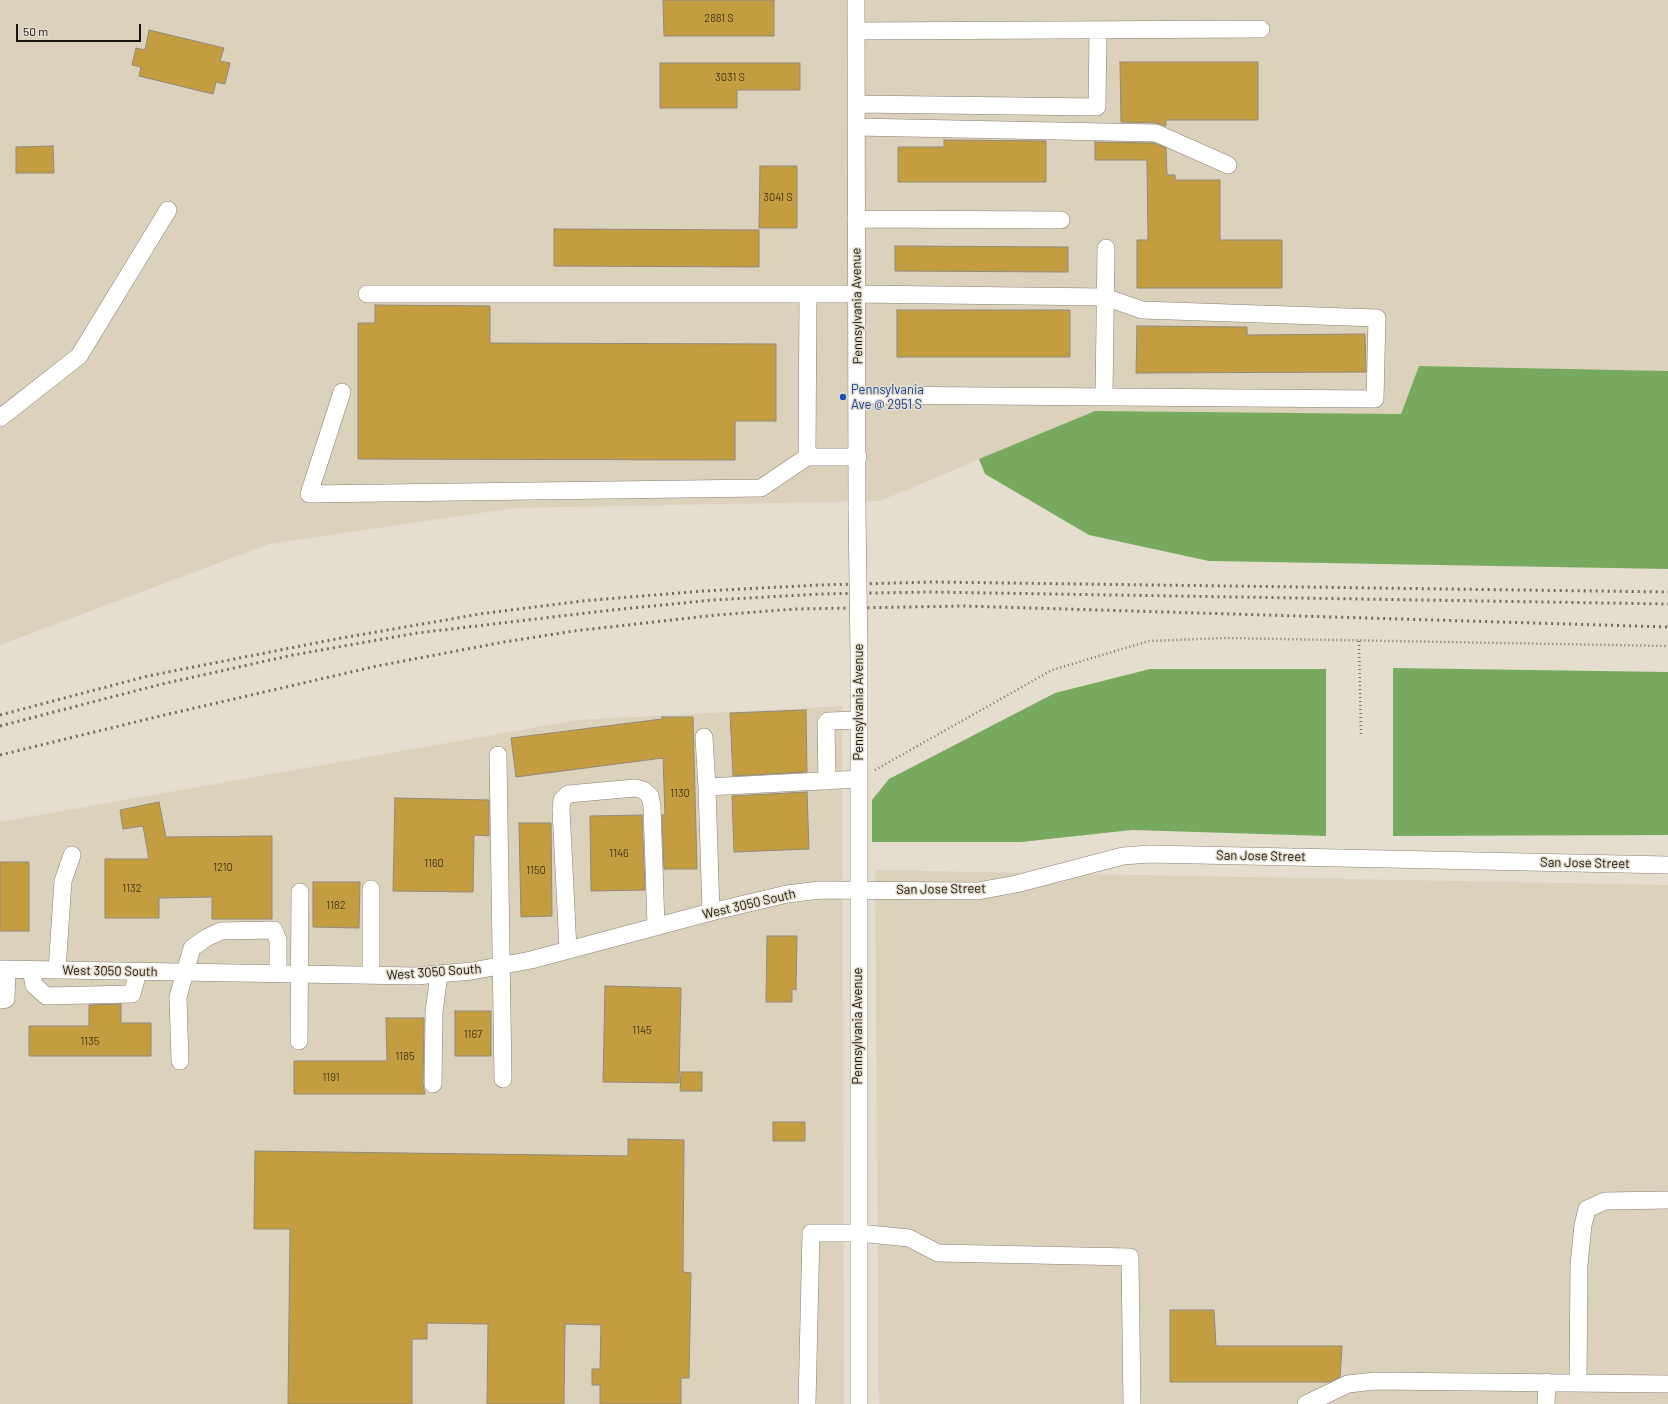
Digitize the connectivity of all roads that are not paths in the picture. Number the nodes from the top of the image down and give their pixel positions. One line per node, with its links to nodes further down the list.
1 (856, 0): 4 (street, Pennsylvania Avenue)
2 (1261, 29): 3 (street)
3 (1098, 30): 4 (street); 5 (street)
4 (856, 31): 5 (street, Pennsylvania Avenue)
5 (856, 104): 6 (street, Pennsylvania Avenue)
6 (856, 127): 7 (street); 9 (street, Pennsylvania Avenue)
7 (1228, 165)
8 (168, 210): 19 (street)
9 (856, 219): 10 (street); 14 (street, Pennsylvania Avenue)
10 (1061, 220)
11 (1106, 248): 15 (street)
12 (367, 294): 13 (street)
13 (808, 294): 14 (street); 20 (street)
14 (856, 294): 15 (street); 17 (street, Pennsylvania Avenue)
15 (1105, 297): 18 (street); 18 (street)
16 (342, 392): 20 (street)
17 (858, 395): 18 (street); 21 (street, Pennsylvania Avenue)
18 (1104, 397)
19 (0, 418)
20 (807, 457): 21 (street)
21 (858, 457): 22 (street, Pennsylvania Avenue, bridge)
22 (858, 720): 25 (street, Pennsylvania Avenue); 26 (street)
23 (704, 737): 27 (street)
24 (498, 754): 36 (street)
25 (858, 779): 26 (street); 31 (street, Pennsylvania Avenue)
26 (827, 781): 27 (street)
27 (707, 788): 33 (street)
28 (72, 855): 39 (street)
29 (1668, 865): 31 (street, San Jose Street)
30 (371, 889): 45 (street)
31 (858, 890): 33 (street, West 3050 South); 52 (street, Pennsylvania Avenue)
32 (300, 892): 43 (street)
33 (711, 912): 34 (street, West 3050 South)
34 (656, 927): 35 (street, West 3050 South); 35 (street)
35 (568, 950): 36 (street, West 3050 South)
36 (502, 966): 44 (street, West 3050 South); 49 (street)
37 (4, 969): 38 (street, West 3050 South); 46 (street)
38 (32, 970): 39 (street, West 3050 South); 40 (street)
39 (57, 970): 40 (street, West 3050 South)
40 (138, 972): 41 (street, West 3050 South)
41 (184, 972): 42 (street, West 3050 South); 42 (street); 48 (street)
42 (278, 974): 43 (street, West 3050 South)
43 (299, 974): 45 (street, West 3050 South); 47 (street)
44 (438, 974): 45 (street, West 3050 South); 50 (street)
45 (371, 975)
46 (0, 1000)
47 (299, 1041)
48 (180, 1061)
49 (503, 1079)
50 (434, 1084)
51 (1668, 1200): 54 (street)
52 (859, 1233): 56 (street); 57 (street, Pennsylvania Avenue); 58 (street)
53 (1547, 1382): 54 (street); 59 (street); 60 (street)
54 (1578, 1383): 55 (street)
55 (1668, 1384)
56 (807, 1404)
57 (859, 1404)
58 (1132, 1404)
59 (1306, 1404)
60 (1546, 1404)

